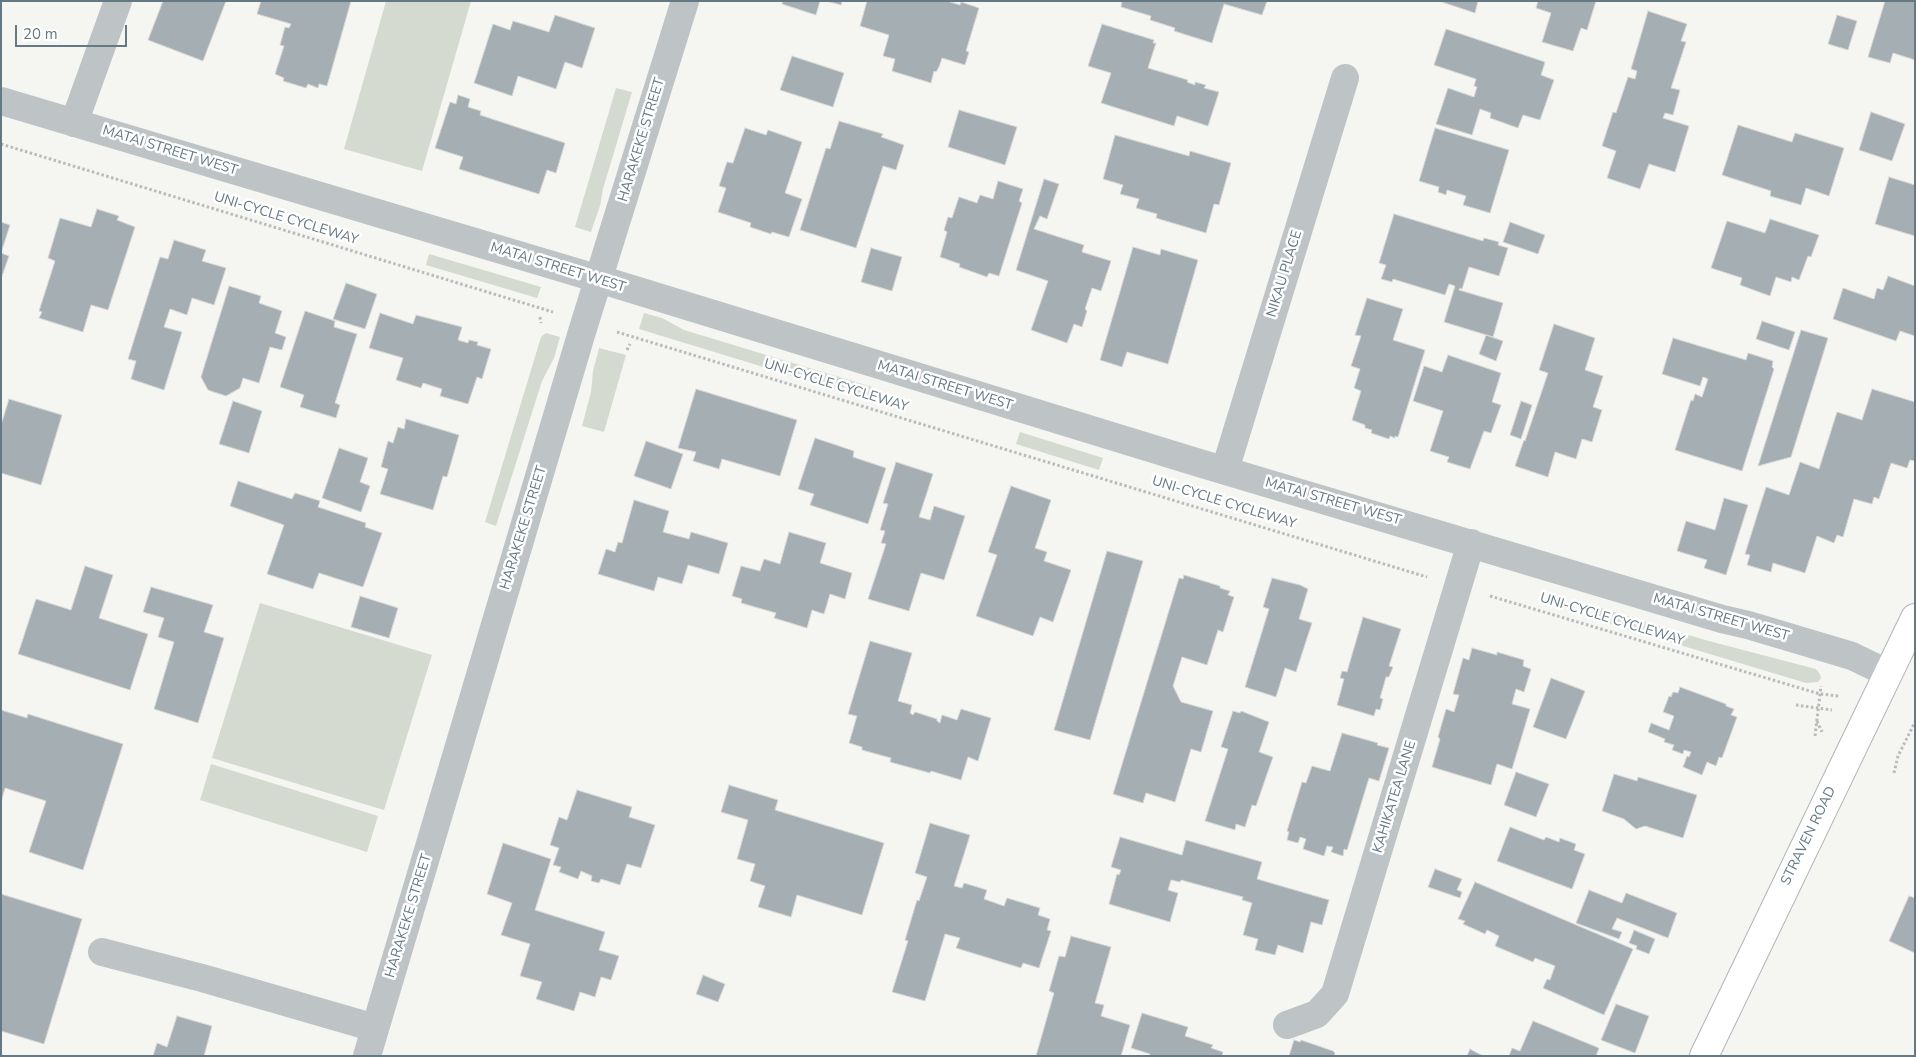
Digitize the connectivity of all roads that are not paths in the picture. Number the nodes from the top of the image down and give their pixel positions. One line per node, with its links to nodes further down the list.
1 (118, 1): 5 (street)
2 (685, 1): 6 (street, HARAKEKE STREET)
3 (1345, 78): 7 (street, NIKAU PLACE)
4 (1, 100): 5 (street, MATAI STREET WEST)
5 (74, 123): 6 (street, MATAI STREET WEST)
6 (599, 280): 7 (street, MATAI STREET WEST); 13 (street, HARAKEKE STREET)
7 (1226, 470): 8 (street, MATAI STREET WEST)
8 (1470, 543): 10 (street, MATAI STREET WEST); 12 (street, KAHIKATEA LANE)
9 (1915, 618): 10 (main road, STRAVEN ROAD)
10 (1888, 673): 15 (main road, STRAVEN ROAD)
11 (102, 952): 13 (street)
12 (1287, 1025)
13 (375, 1028): 14 (street, HARAKEKE STREET)
14 (367, 1056)
15 (1704, 1056)

